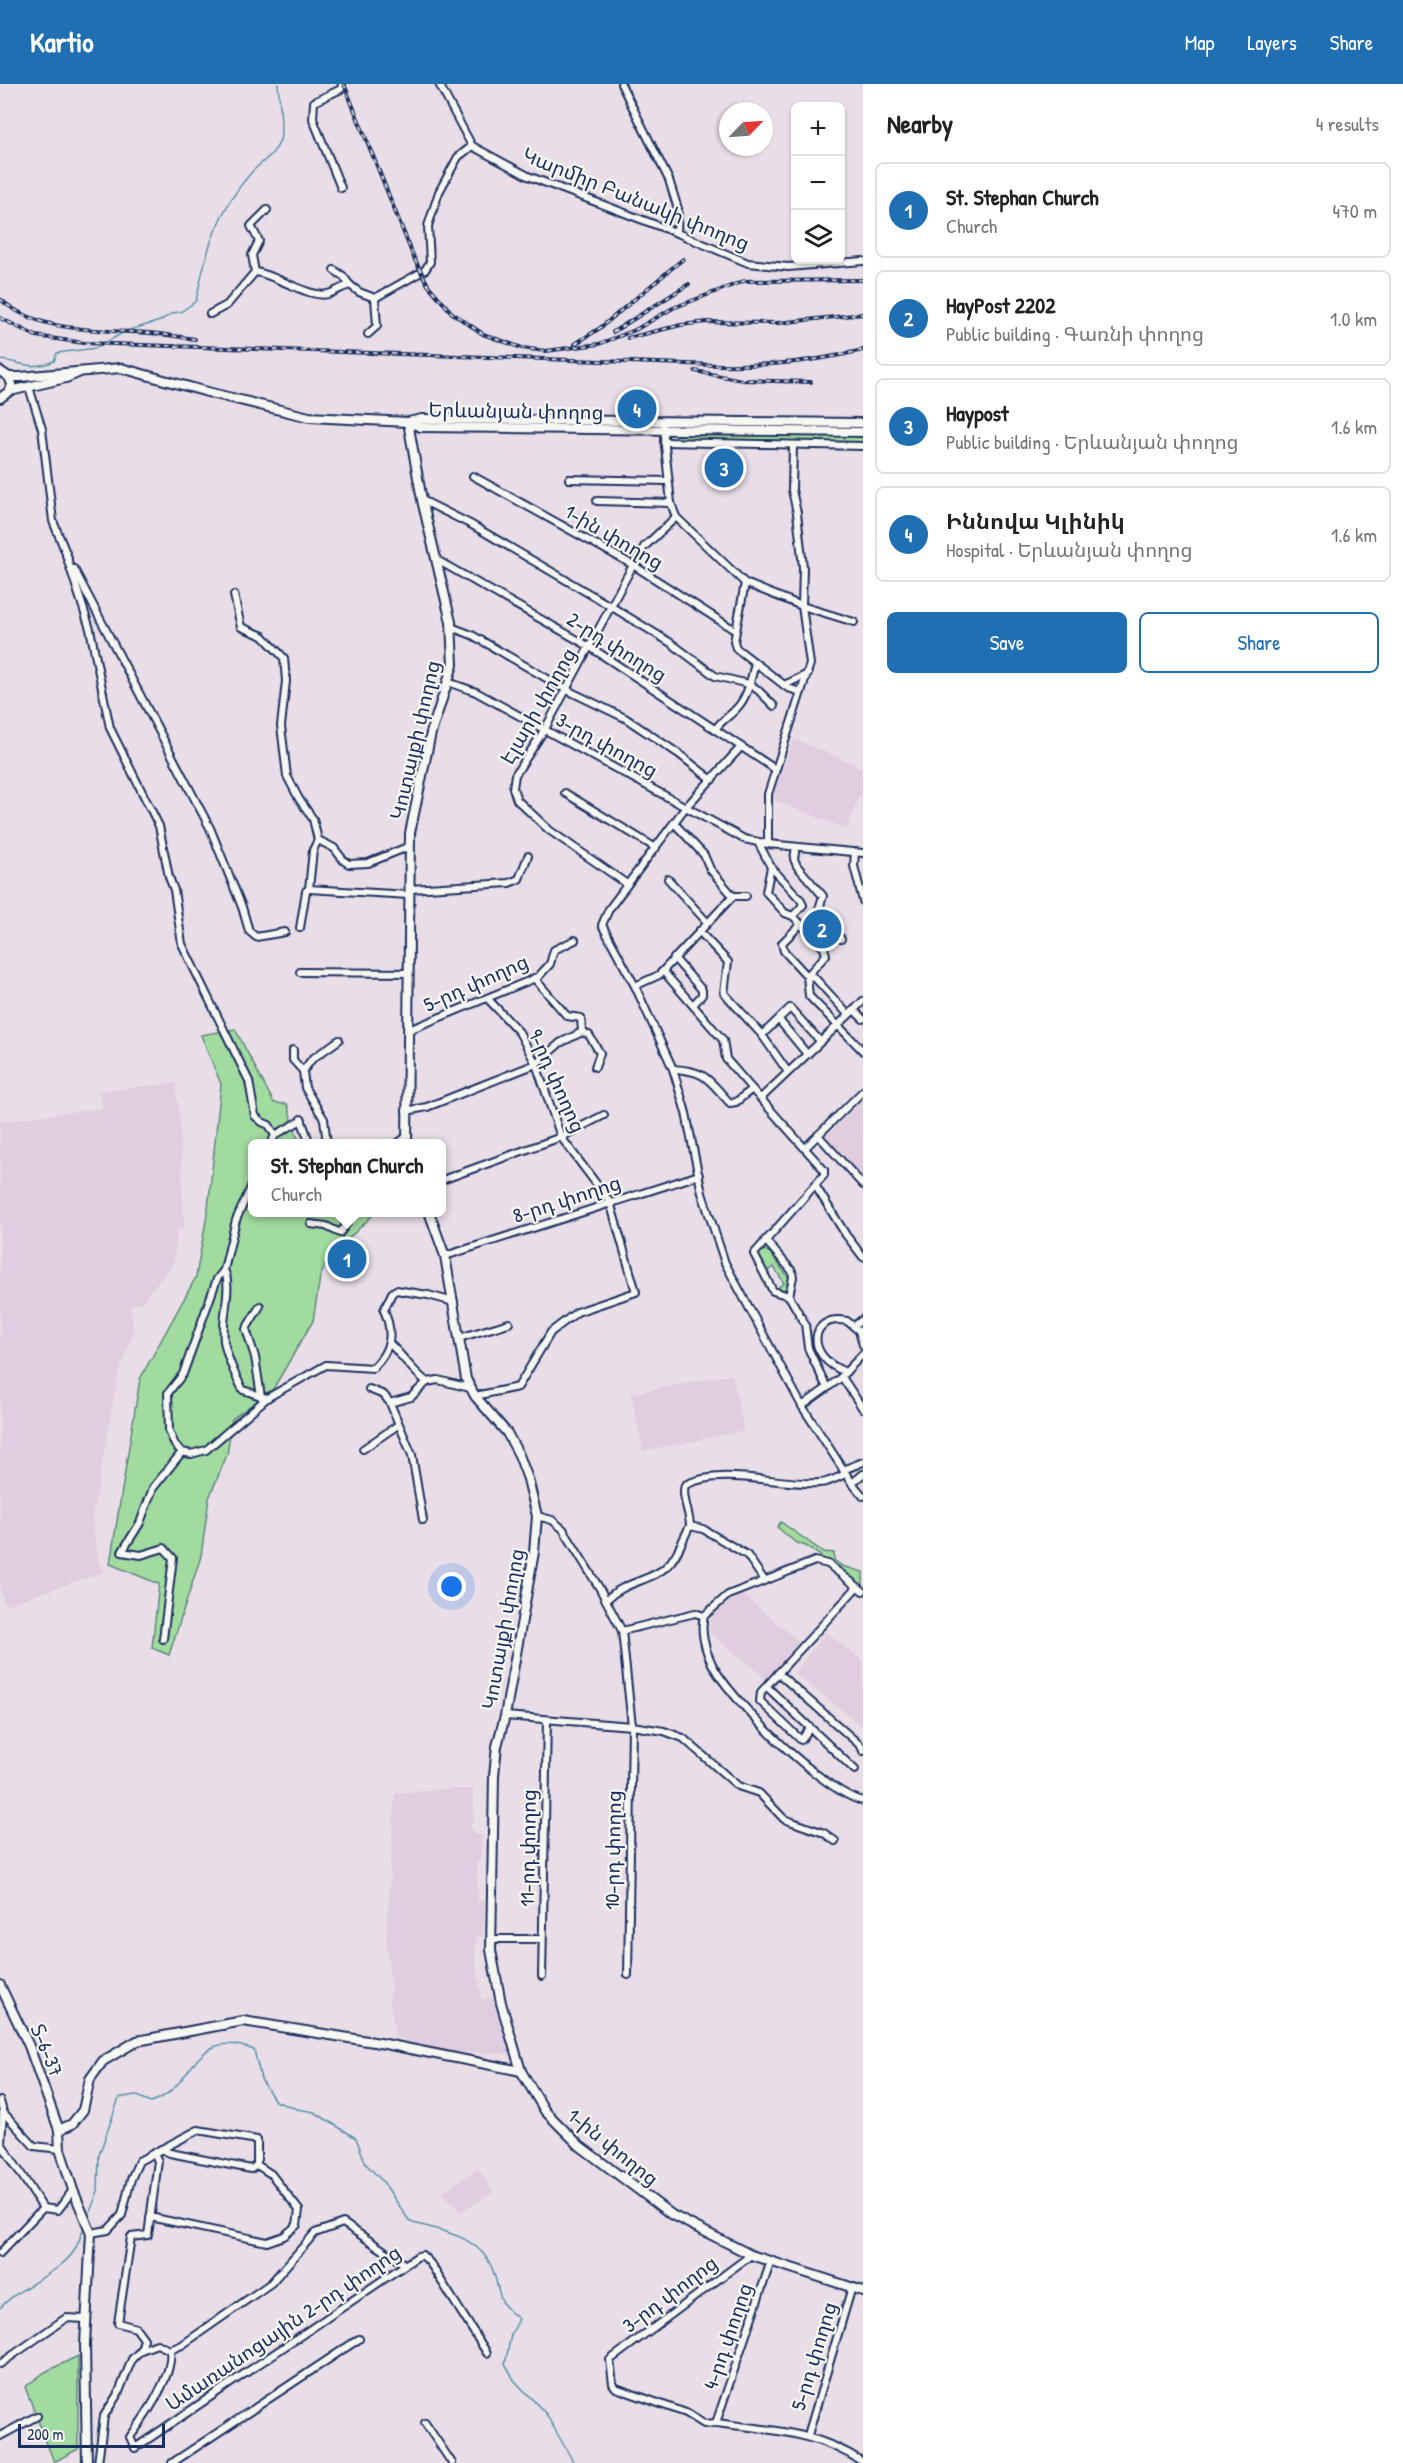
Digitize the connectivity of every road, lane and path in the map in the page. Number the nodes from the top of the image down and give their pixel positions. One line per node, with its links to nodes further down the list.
1 (342, 84): 5 (street)
2 (439, 84): 4 (street)
3 (621, 84): 7 (street)
4 (472, 146): 7 (street, Կարմիր Բանակի փողոց); 12 (street)
5 (341, 188)
6 (267, 210): 10 (street)
7 (677, 233): 8 (street, Կարմիր Բանակի փողոց)
8 (863, 261)
9 (334, 270): 11 (street)
10 (255, 272): 11 (street); 13 (street)
11 (350, 285): 12 (street)
12 (375, 298): 14 (street)
13 (210, 314)
14 (368, 334)
15 (0, 371): 17 (main road)
16 (82, 371): 17 (main road); 18 (main road); 21 (main road, Երևանյան փողոց)
17 (9, 377): 19 (main road)
18 (29, 387): 19 (main road); 35 (street)
19 (10, 391): 20 (main road)
20 (0, 398)
21 (408, 422): 23 (main road, Երևանյան փողոց); 31 (main road, Կոտայքի փողոց)
22 (863, 423): 23 (main road, Երևանյան փողոց)
23 (663, 426): 24 (main road, Երևանյան փողոց); 25 (street)
24 (863, 432)
25 (664, 442): 26 (street); 30 (street)
26 (793, 445): 27 (street); 40 (street)
27 (863, 446)
28 (473, 476): 37 (street, 1-ին փողոց)
29 (569, 479): 30 (street)
30 (668, 481): 33 (street)
31 (422, 500): 36 (main road, Կոտայքի փողոց); 41 (street)
32 (597, 501): 33 (street)
33 (671, 503): 34 (street)
34 (676, 517): 37 (street, Էլարի փողոց); 38 (street)
35 (66, 555): 84 (street); 120 (street)
36 (437, 560): 43 (main road, Կոտայքի փողոց); 45 (street, 2-րդ փողոց)
37 (633, 565): 41 (street, Էլարի փողոց); 44 (street, 1-ին փողոց)
38 (745, 583): 40 (street); 44 (street)
39 (234, 595): 62 (street)
40 (802, 606): 42 (street); 47 (street)
41 (612, 607): 45 (street, Էլարի փողոց); 49 (street)
42 (854, 622)
43 (451, 627): 48 (main road, Կոտայքի փողոց); 51 (street)
44 (736, 631): 46 (street)
45 (590, 647): 51 (street, Էլարի փողոց); 55 (street, 2-րդ փողոց)
46 (755, 663): 49 (street); 50 (street)
47 (808, 674): 50 (street); 52 (street)
48 (448, 682): 54 (street, 3-րդ փողոց); 65 (main road, Կոտայքի փողոց)
49 (749, 684): 53 (street); 55 (street)
50 (784, 685): 52 (street)
51 (565, 689): 54 (street, Էլարի փողոց); 58 (street)
52 (801, 692): 57 (street)
53 (774, 706)
54 (545, 729): 60 (street, 3-րդ փողոց); 73 (street, Էլարի փողոց)
55 (716, 730): 56 (street, 2-րդ փողոց)
56 (740, 748): 57 (street, 2-րդ փողոց); 58 (street)
57 (775, 769): 64 (street)
58 (712, 780): 60 (street)
59 (565, 793): 67 (street)
60 (685, 808): 61 (street); 63 (street, 3-րդ փողոց)
61 (674, 823): 67 (street); 76 (street)
62 (318, 840): 65 (street); 74 (street)
63 (758, 842): 64 (street, 3-րդ փողոց); 71 (street)
64 (768, 844): 66 (street, 3-րդ փողոց)
65 (410, 846): 75 (main road, Կոտայքի փողոց)
66 (796, 847): 68 (street, 3-րդ փողոց); 85 (street)
67 (656, 848): 73 (street)
68 (855, 852): 69 (street, 3-րդ փողոց); 78 (street)
69 (863, 853)
70 (528, 856): 75 (street)
71 (771, 867): 79 (street); 79 (street)
72 (668, 879): 80 (street)
73 (627, 884): 93 (street)
74 (309, 889): 75 (street); 82 (street)
75 (410, 892): 90 (main road, Կոտայքի փողոց)
76 (734, 896): 77 (street); 80 (street)
77 (746, 896)
78 (863, 901)
79 (793, 916): 81 (street)
80 (707, 922): 83 (street)
81 (801, 924): 91 (street); 91 (street)
82 (300, 928)
83 (699, 931): 87 (street); 104 (street)
84 (285, 932)
85 (841, 939)
86 (576, 940): 92 (street, 5-րդ փողոց)
87 (674, 958): 88 (street); 96 (street)
88 (663, 971): 93 (street); 96 (street)
89 (300, 972): 90 (street)
90 (409, 973): 102 (main road, Կոտայքի փողոց)
91 (807, 976): 98 (street); 101 (street)
92 (534, 978): 94 (street, 5-րդ փողոց); 103 (street)
93 (635, 986): 112 (street)
94 (488, 999): 102 (street, 5-րդ փողոց); 110 (street, 9-րդ փողոց)
95 (863, 1002): 97 (street)
96 (693, 1005): 115 (street)
97 (854, 1010): 99 (street); 101 (street)
98 (845, 1011)
99 (863, 1019)
100 (779, 1020): 104 (street); 106 (street); 109 (street)
101 (837, 1025): 106 (street); 108 (street)
102 (409, 1030): 118 (main road, Կոտայքի փողոց)
103 (582, 1032): 110 (street); 111 (street)
104 (762, 1035): 114 (street)
105 (339, 1040): 113 (street)
106 (820, 1041): 109 (street)
107 (292, 1050): 113 (street)
108 (863, 1051)
109 (807, 1054): 114 (street)
110 (536, 1064): 118 (street); 122 (street, 9-րդ փողոց)
111 (595, 1067)
112 (673, 1069): 115 (street); 128 (street)
113 (303, 1071): 125 (street)
114 (788, 1072): 117 (street)
115 (752, 1089): 117 (street)
116 (863, 1090): 121 (street)
117 (761, 1098): 127 (street)
118 (406, 1111): 126 (main road, Կոտայքի փողոց)
119 (604, 1115): 122 (street)
120 (276, 1135): 123 (street); 124 (street)
121 (818, 1136): 127 (street); 131 (street)
122 (561, 1137): 129 (street); 133 (street, 9-րդ փողոց)
123 (274, 1139)
124 (309, 1139)
125 (326, 1139)
126 (406, 1139)
127 (806, 1147): 130 (street)
128 (699, 1175): 133 (street, 8-րդ փողոց); 159 (street)
129 (446, 1178)
130 (815, 1185): 137 (street); 139 (street)
131 (863, 1185)
132 (248, 1194): 140 (street)
133 (610, 1203): 138 (street, 8-րդ փողոց); 156 (street, 9-րդ փողոց)
134 (346, 1217): 136 (street)
135 (431, 1217): 138 (main road, Կոտայքի փողոց)
136 (311, 1224)
137 (765, 1240): 141 (street); 141 (street)
138 (445, 1256): 142 (main road, Կոտայքի փողոց)
139 (863, 1257)
140 (224, 1270): 157 (street); 163 (street)
141 (789, 1296): 154 (street)
142 (453, 1302): 147 (main road, Կոտայքի փողոց); 148 (street)
143 (260, 1306): 157 (street)
144 (863, 1318): 146 (street)
145 (509, 1323): 147 (street)
146 (854, 1326): 149 (street); 151 (street)
147 (459, 1338): 153 (main road, Կոտայքի փողոց)
148 (390, 1344): 152 (street); 157 (street)
149 (863, 1345): 150 (street)
150 (862, 1354): 151 (street)
151 (844, 1374): 154 (street); 160 (street)
152 (427, 1382): 153 (street); 158 (street)
153 (470, 1388): 156 (main road, Կոտայքի փողոց)
154 (827, 1388): 159 (street)
155 (369, 1389): 158 (street)
156 (475, 1396): 169 (main road, Կոտայքի փողոց)
157 (264, 1398): 163 (street)
158 (390, 1403): 161 (street)
159 (802, 1406): 165 (street)
160 (863, 1409)
161 (398, 1425): 162 (street); 170 (street)
162 (363, 1449)
163 (182, 1452): 177 (street)
164 (863, 1462): 165 (street)
165 (844, 1472): 167 (street); 171 (street)
166 (863, 1474): 167 (street)
167 (852, 1483): 168 (street)
168 (863, 1496)
169 (537, 1516): 174 (street); 180 (main road, Կոտայքի փողոց)
170 (423, 1520)
171 (690, 1526): 172 (street); 174 (street)
172 (764, 1580): 173 (street); 175 (street)
173 (860, 1589): 178 (street)
174 (606, 1600): 176 (street)
175 (704, 1616): 176 (street); 186 (street)
176 (622, 1631): 182 (street, 10-րդ փողոց)
177 (163, 1639)
178 (778, 1673): 179 (street); 184 (street)
179 (766, 1686): 183 (street); 183 (street)
180 (505, 1716): 181 (street); 188 (main road, Կոտայքի փողոց)
181 (547, 1720): 182 (street); 189 (street, 11-րդ փողոց)
182 (632, 1726): 187 (street); 190 (street, 10-րդ փողոց)
183 (810, 1728): 185 (street)
184 (863, 1751)
185 (855, 1770)
186 (863, 1802)
187 (835, 1841)
188 (491, 1939): 189 (street); 194 (main road, Կոտայքի փողոց)
189 (542, 1939): 191 (street, 11-րդ փողոց)
190 (628, 1975)
191 (542, 1976)
192 (0, 1984): 193 (main road, Տ-6-37 / Տ-6-37)
193 (2, 1995): 197 (main road, Տ-6-37 / Տ-6-37)
194 (521, 2071): 197 (main road); 207 (main road, 1-ին փողոց)
195 (0, 2101): 196 (street)
196 (3, 2112): 198 (street); 203 (street)
197 (59, 2130): 198 (main road, Տ-6-37)
198 (60, 2149): 202 (main road, Տ-6-37)
199 (161, 2149): 200 (street); 201 (street); 201 (street)
200 (154, 2153): 204 (street); 205 (street)
201 (256, 2165): 204 (street)
202 (74, 2190): 203 (street); 205 (main road, Տ-6-37)
203 (43, 2208): 206 (street)
204 (150, 2217): 214 (street)
205 (91, 2233): 212 (main road, Տ-6-37)
206 (0, 2253)
207 (751, 2255): 208 (main road, 1-ին փողոց); 220 (street, 3-րդ փողոց)
208 (771, 2261): 210 (main road, 1-ին փողոց); 220 (street, 4-րդ փողոց)
209 (404, 2264): 215 (street); 215 (street, Ամառանոցային 2-րդ փողոց); 216 (street, Ամառանոցային 2-րդ փողոց)
210 (852, 2287): 211 (main road, 1-ին փողոց); 221 (street, 5-րդ փողոց)
211 (863, 2291)
212 (86, 2319): 217 (street); 224 (main road, Տ-6-37)
213 (359, 2339): 226 (street)
214 (141, 2350): 215 (street); 225 (street)
215 (170, 2350)
216 (487, 2353)
217 (0, 2364)
218 (37, 2416): 222 (street)
219 (425, 2423): 227 (street)
220 (716, 2423): 221 (street)
221 (808, 2435): 223 (street)
222 (0, 2436)
223 (863, 2462)
224 (87, 2463)
225 (98, 2463)
226 (172, 2463)
227 (452, 2463)

